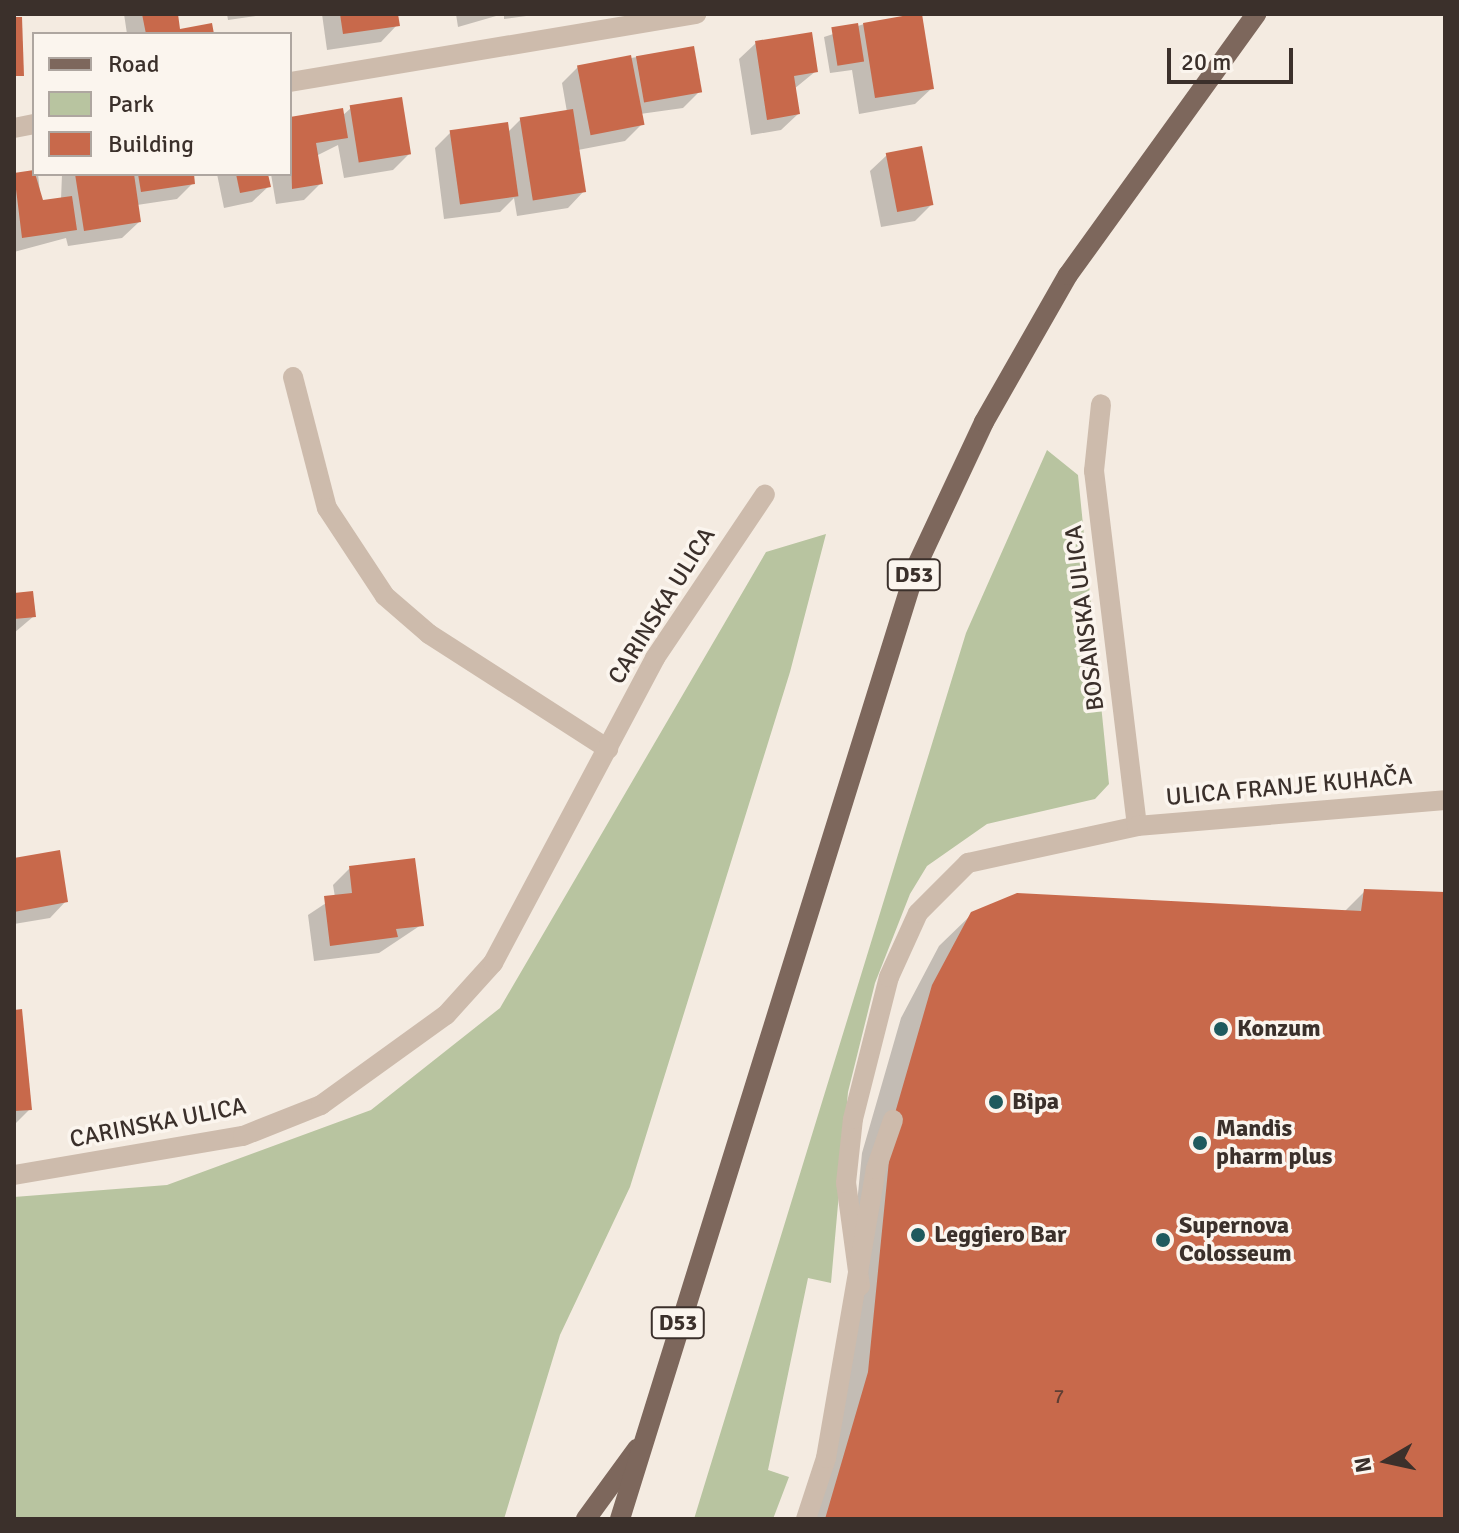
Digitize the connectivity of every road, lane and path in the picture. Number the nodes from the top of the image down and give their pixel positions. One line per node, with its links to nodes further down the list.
1 (696, 14): 3 (street)
2 (1256, 14): 13 (main road, D53)
3 (292, 82)
4 (293, 377): 7 (street)
5 (1101, 404): 9 (street, BOSANSKA ULICA)
6 (765, 494): 7 (street, CARINSKA ULICA)
7 (608, 749): 11 (street, CARINSKA ULICA)
8 (1445, 800): 9 (street, ULICA FRANJE KUHAČA)
9 (1137, 826): 12 (street, ULICA FRANJE KUHAČA)
10 (893, 1120): 12 (street)
11 (14, 1175)
12 (860, 1286): 16 (street)
13 (642, 1443): 14 (main road, D53); 15 (main road)
14 (625, 1514)
15 (586, 1519)
16 (806, 1519)

